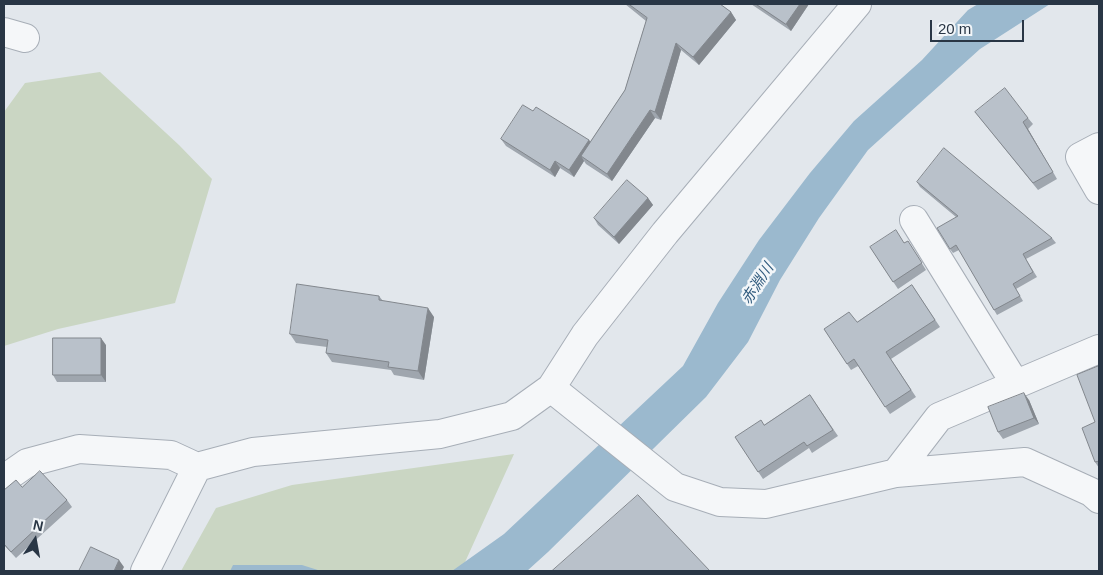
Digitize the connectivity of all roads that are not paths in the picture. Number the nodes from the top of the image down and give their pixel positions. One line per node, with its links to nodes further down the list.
1 (857, 4): 7 (street)
2 (1099, 147): 3 (street)
3 (1099, 190)
4 (914, 220): 6 (street)
5 (1099, 349): 6 (street)
6 (1016, 385): 9 (street)
7 (551, 388): 8 (street); 9 (street)
8 (196, 467): 10 (street); 12 (street)
9 (896, 473): 11 (street)
10 (4, 479)
11 (1099, 499)
12 (145, 571)

